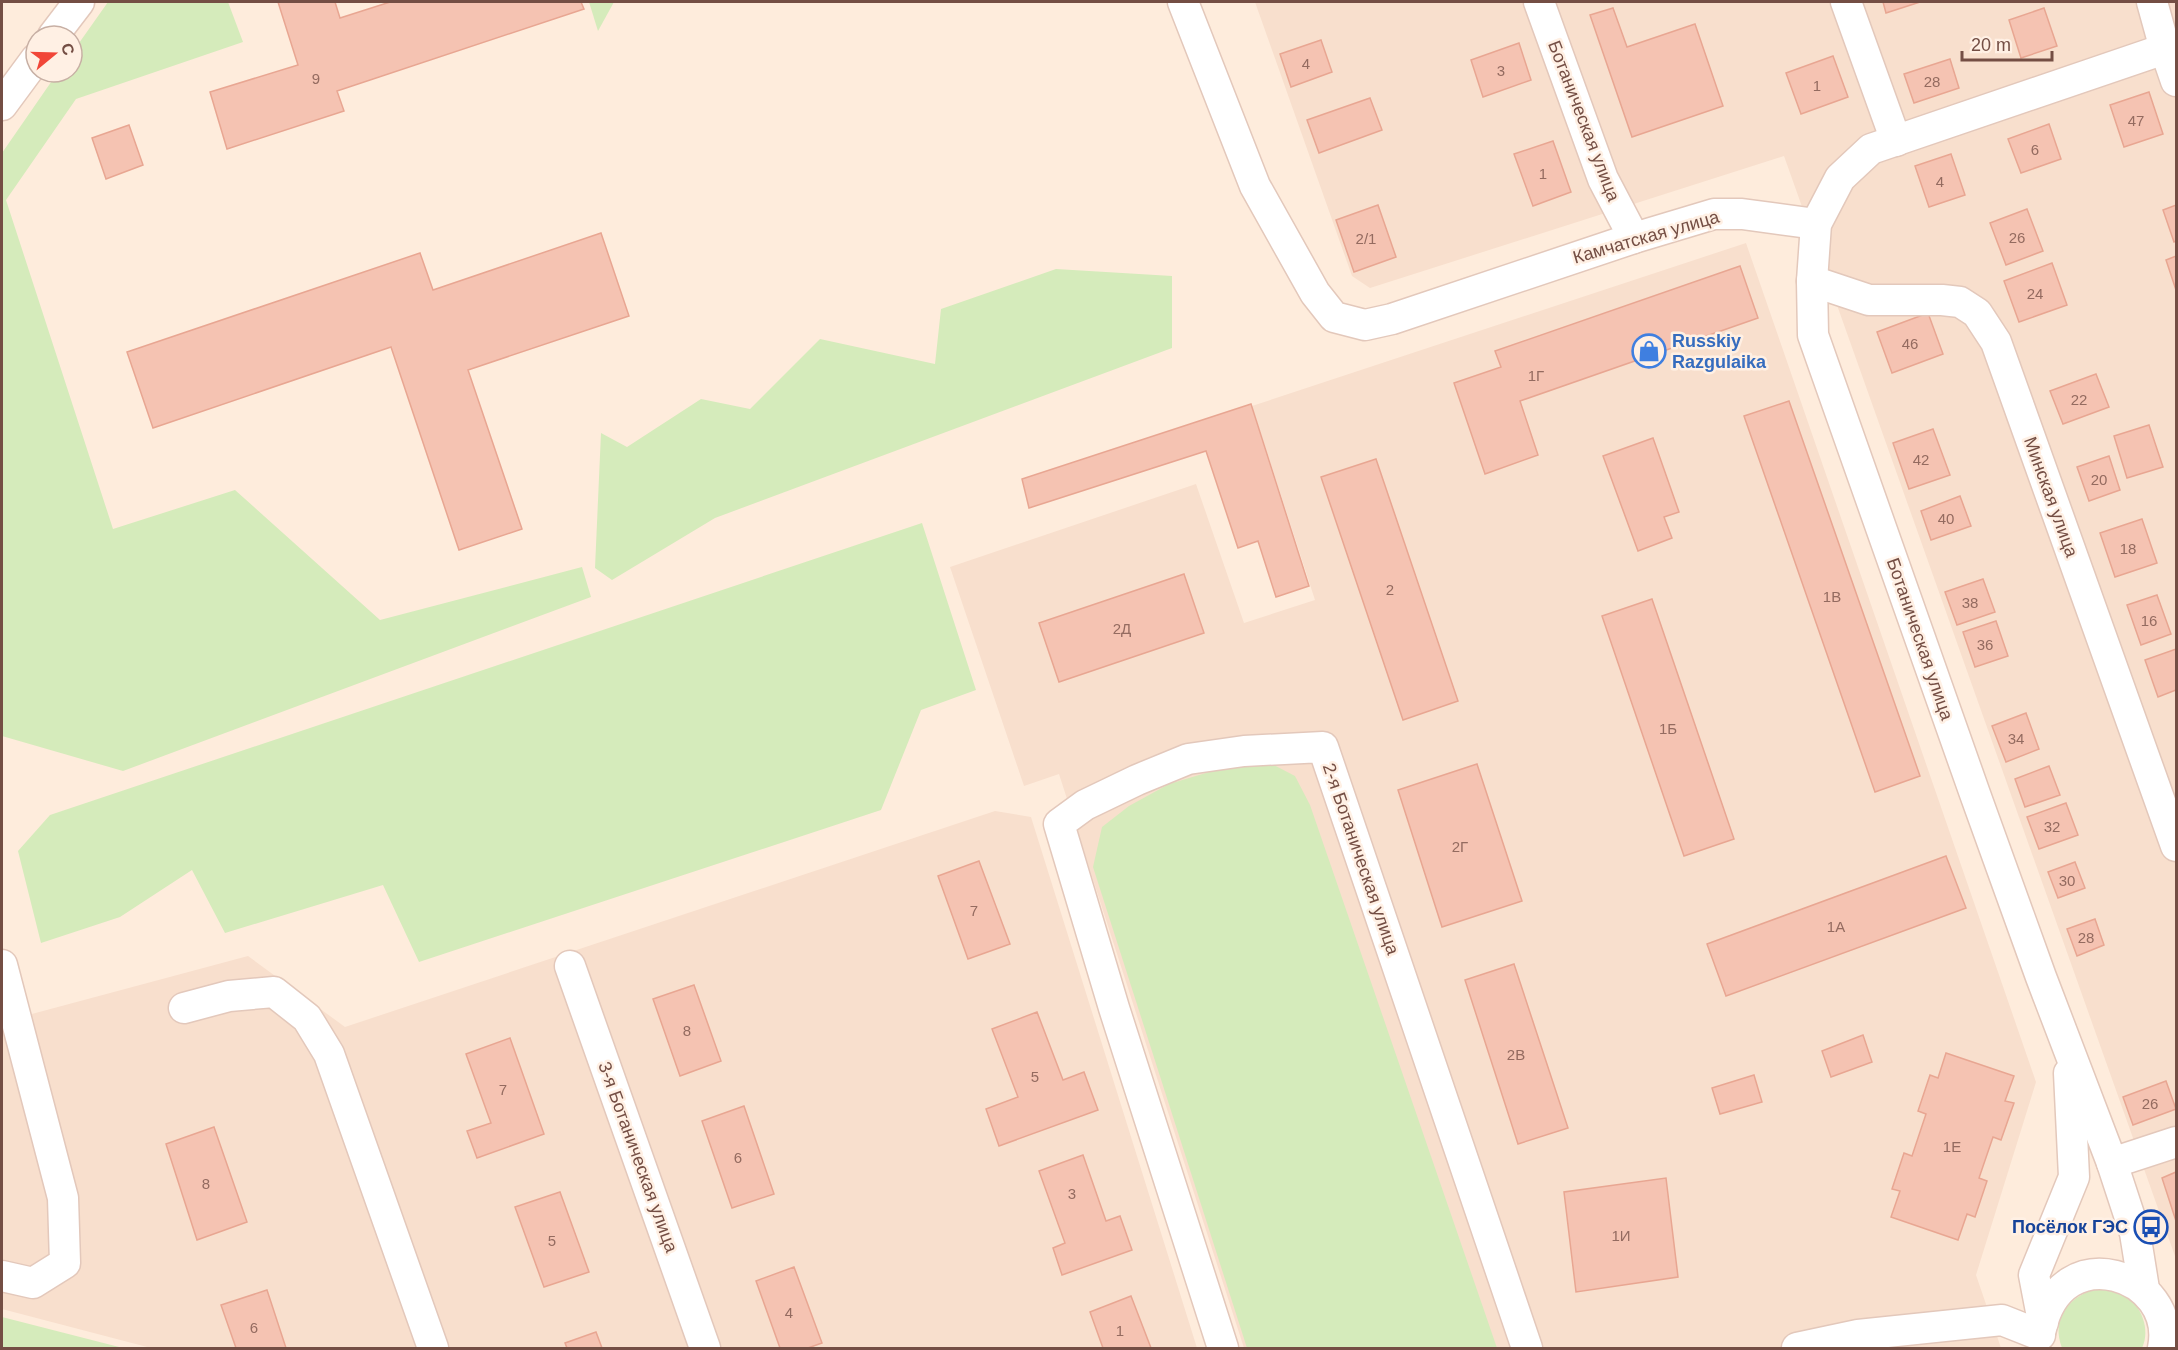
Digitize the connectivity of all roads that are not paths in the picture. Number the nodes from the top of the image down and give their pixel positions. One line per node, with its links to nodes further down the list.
1 (79, 2): 6 (street)
2 (1183, 2): 13 (street, Камчатская улица)
3 (1539, 2): 13 (street, Ботаническая улица)
4 (1846, 2): 11 (street)
5 (2152, 2): 7 (street)
6 (62, 24)
7 (2171, 47): 9 (street); 11 (street)
8 (24, 75): 10 (street)
9 (2176, 81)
10 (2, 105)
11 (1896, 141): 12 (street)
12 (1816, 224): 13 (street, Камчатская улица); 14 (street, Ботаническая улица)
13 (1634, 238)
14 (1812, 281): 15 (street, Минская улица); 19 (street, Ботаническая улица)
15 (2176, 846)
16 (2, 965): 22 (street)
17 (570, 966): 26 (street, 3-я Ботаническая улица)
18 (184, 1008): 25 (street)
19 (2068, 1047): 21 (street, Ботаническая улица); 24 (street, Ботаническая улица)
20 (2176, 1142): 21 (street)
21 (2112, 1163): 23 (street, Ботаническая улица)
22 (2, 1275)
23 (2160, 1301): 24 (street); 30 (street, Ботаническая улица)
24 (2042, 1335): 29 (street)
25 (433, 1348)
26 (705, 1348)
27 (1223, 1348): 28 (street, 2-я Ботаническая улица)
28 (1527, 1348)
29 (1797, 1348)
30 (2163, 1348)

